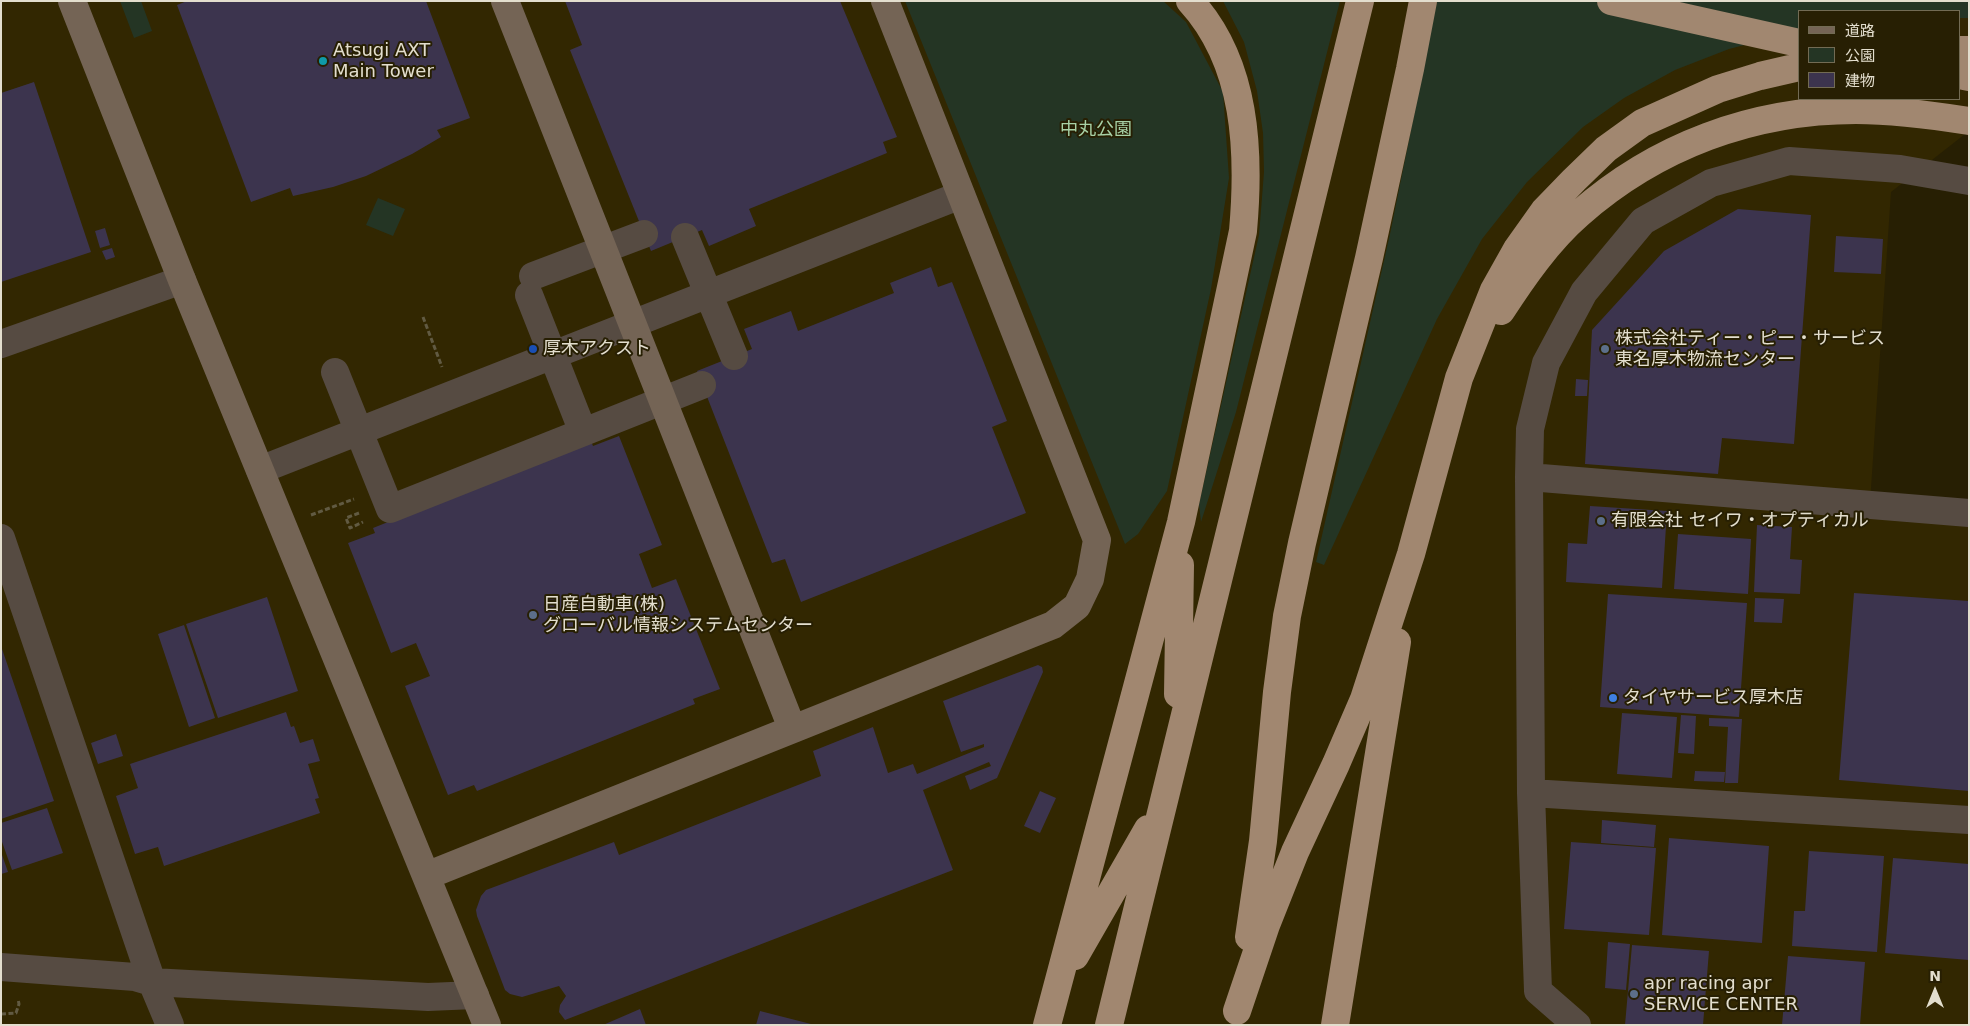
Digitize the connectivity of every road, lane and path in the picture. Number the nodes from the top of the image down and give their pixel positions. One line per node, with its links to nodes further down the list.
1 (72, 1): 15 (street)
2 (505, 1): 17 (street)
3 (886, 1): 12 (street)
4 (1190, 1): 30 (highway)
5 (1360, 1): 34 (highway)
6 (1423, 1): 45 (highway)
7 (1611, 1): 8 (highway)
8 (1798, 43)
9 (1798, 67): 24 (highway)
10 (1969, 121): 24 (highway)
11 (1969, 181): 26 (street)
12 (961, 195): 17 (street); 33 (street)
13 (644, 234): 23 (street)
14 (685, 237): 19 (street)
15 (182, 280): 18 (street); 25 (street)
16 (423, 317): 21 (path)
17 (632, 324): 25 (street); 33 (street)
18 (1, 344)
19 (734, 356)
20 (334, 372): 23 (street)
21 (445, 374)
22 (702, 385): 23 (street)
23 (584, 432)
24 (1440, 444): 32 (highway)
25 (260, 470): 38 (street)
26 (1529, 477): 28 (street); 35 (street)
27 (359, 497): 29 (path)
28 (1969, 513)
29 (309, 516)
30 (1181, 522): 34 (highway); 41 (highway)
31 (1, 538): 40 (street)
32 (1411, 554): 45 (highway); 50 (highway)
33 (792, 728): 38 (street)
34 (1177, 743): 36 (highway)
35 (1532, 793): 37 (street); 51 (street)
36 (1164, 802): 41 (highway); 49 (highway)
37 (1969, 820)
38 (426, 876): 42 (street)
39 (1, 967): 40 (street)
40 (152, 982): 42 (street); 46 (street)
41 (1056, 988): 48 (highway)
42 (475, 995): 47 (street)
43 (14, 996): 44 (path)
44 (1, 1014)
45 (1235, 1018)
46 (170, 1025)
47 (486, 1025)
48 (1047, 1025)
49 (1109, 1025)
50 (1335, 1025)
51 (1577, 1025)

